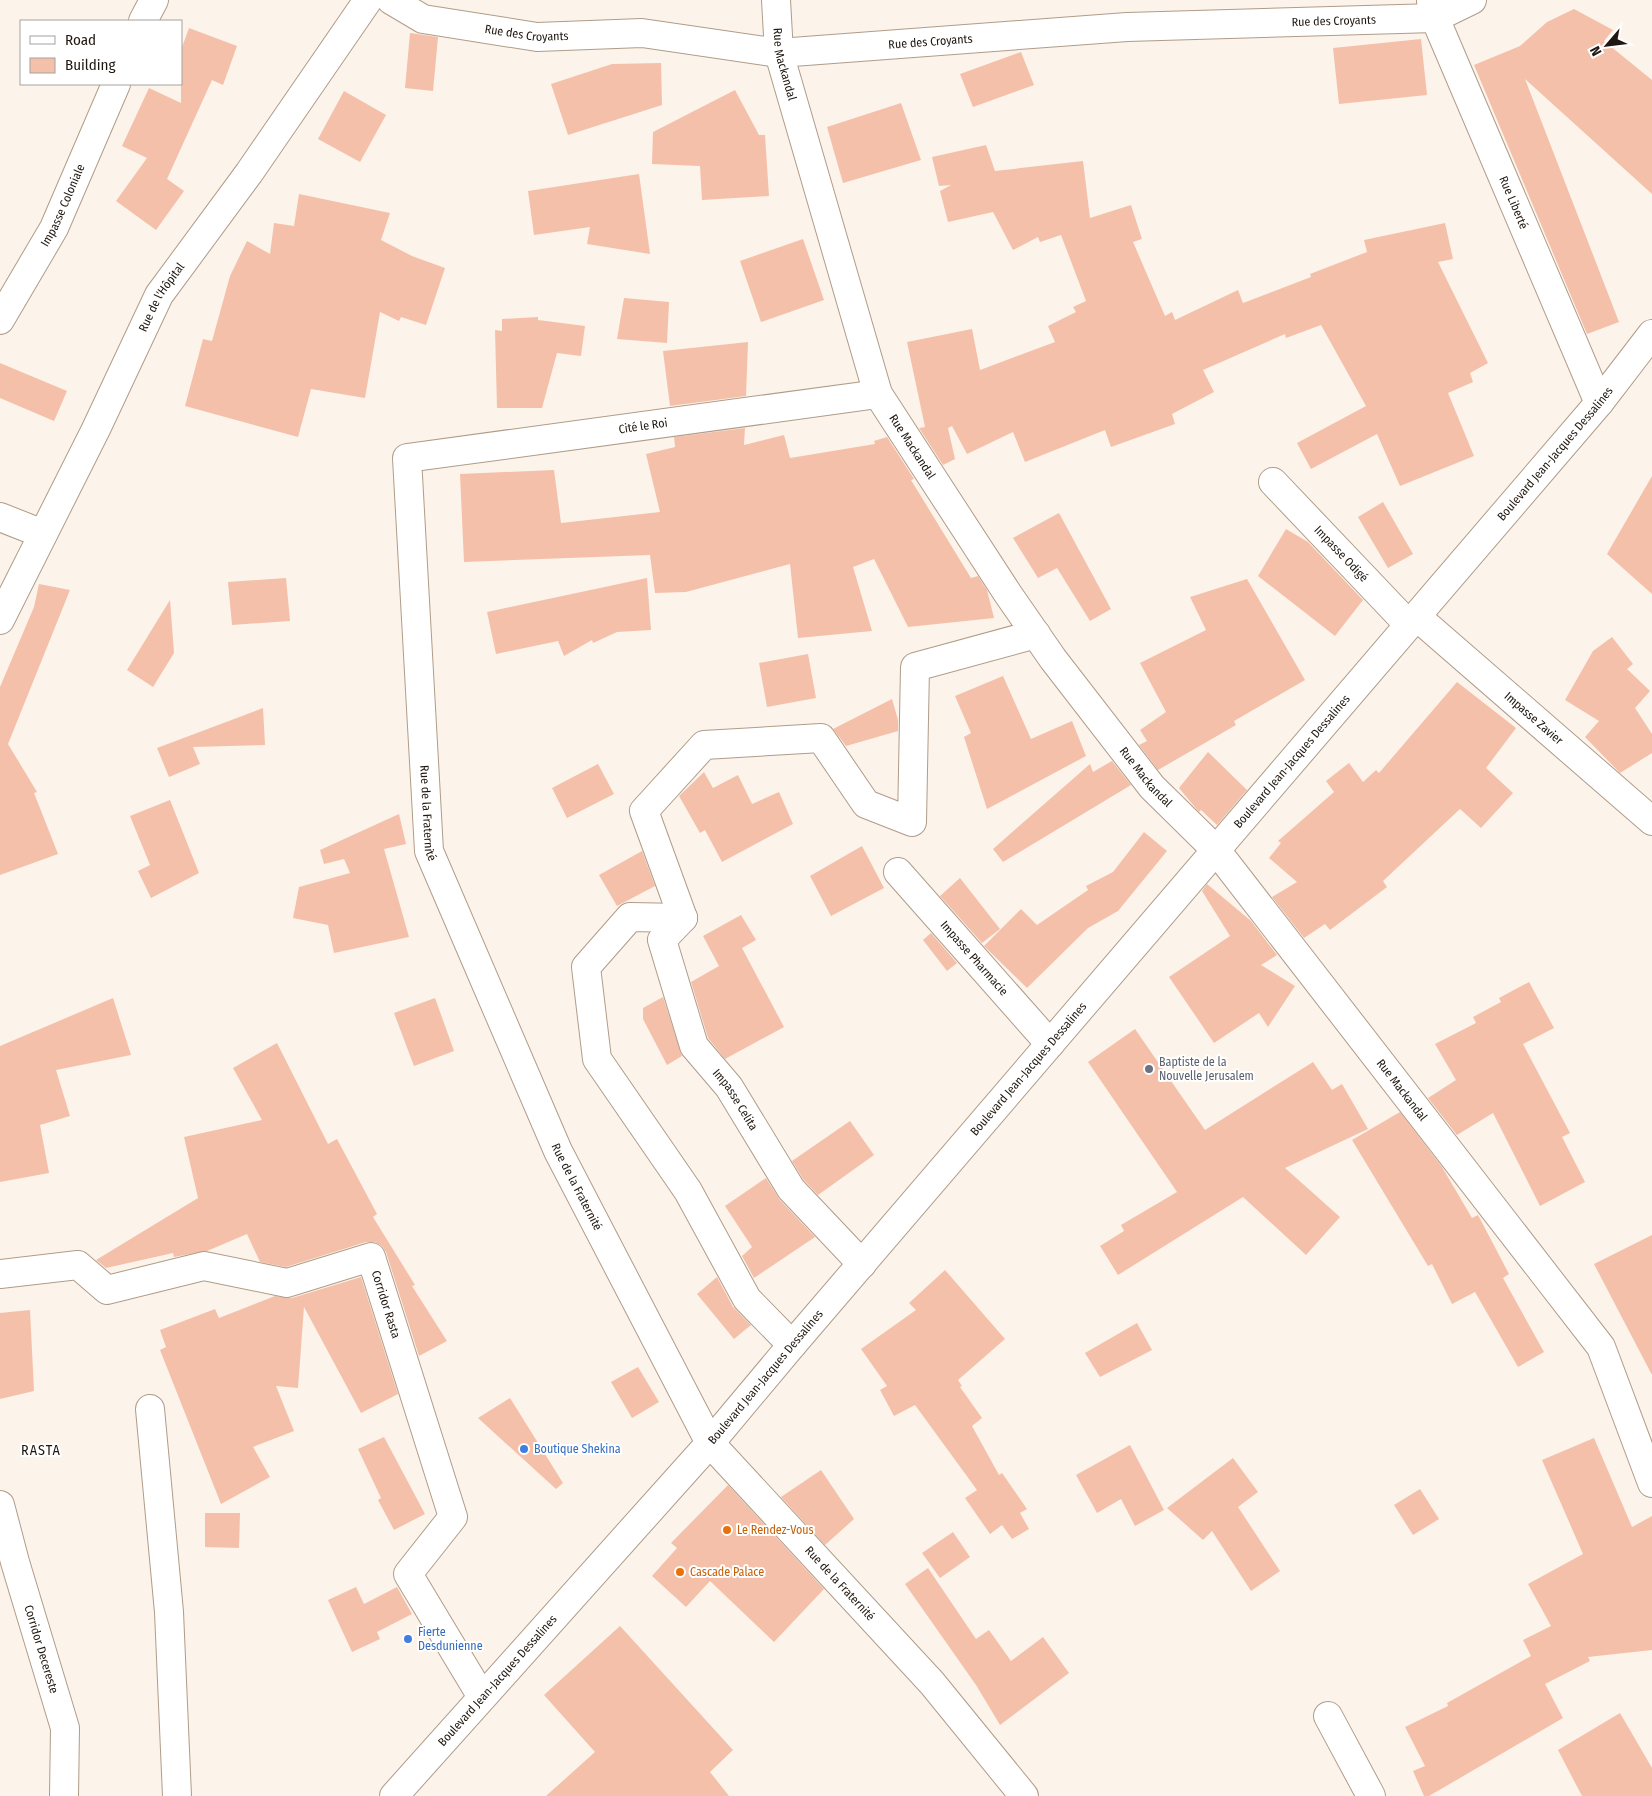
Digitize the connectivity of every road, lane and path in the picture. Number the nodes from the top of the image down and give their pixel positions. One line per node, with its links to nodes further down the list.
1 (154, 0): 7 (street)
2 (368, 0): 17 (street, Rue de l'Hôpital)
3 (392, 0): 8 (street, Rue des Croyants)
4 (776, 0): 8 (street, Rue Mackandal)
5 (1472, 0): 6 (street, Rue des Croyants)
6 (1432, 9): 8 (street, Rue des Croyants); 13 (street, Rue Liberté)
7 (144, 20)
8 (779, 53): 12 (street, Rue Mackandal)
9 (116, 85): 10 (street, Impasse Coloniale)
10 (0, 320)
11 (1652, 334): 13 (street, Boulevard Jean-Jacques Dessalines)
12 (878, 394): 14 (street, Cité le Roi); 20 (street, Rue Mackandal)
13 (1599, 403): 19 (street, Boulevard Jean-Jacques Dessalines)
14 (407, 458): 30 (street, Rue de la Fraternité)
15 (1273, 482): 19 (street, Impasse Odigé)
16 (0, 517): 17 (street)
17 (43, 534): 18 (street, Rue de l'Hôpital)
18 (0, 620)
19 (1413, 621): 21 (street, Impasse Zavier); 22 (street, Boulevard Jean-Jacques Dessalines)
20 (1036, 634): 22 (street, Rue Mackandal); 24 (street)
21 (1652, 821)
22 (1216, 850): 25 (street, Boulevard Jean-Jacques Dessalines); 31 (street, Rue Mackandal)
23 (898, 872): 25 (street, Impasse Pharmacie)
24 (683, 918): 26 (street, Impasse Celita); 28 (street)
25 (1050, 1044): 26 (street, Boulevard Jean-Jacques Dessalines)
26 (862, 1264): 28 (street, Boulevard Jean-Jacques Dessalines)
27 (0, 1274): 33 (street, Corridor Rasta)
28 (792, 1344): 30 (street, Boulevard Jean-Jacques Dessalines)
29 (150, 1409): 36 (street)
30 (710, 1443): 33 (street, Boulevard Jean-Jacques Dessalines); 38 (street, Rue de la Fraternité)
31 (1652, 1483)
32 (0, 1505): 35 (street, Corridor Decereste)
33 (482, 1698): 37 (street, Boulevard Jean-Jacques Dessalines)
34 (1328, 1716): 39 (street)
35 (64, 1796)
36 (177, 1796)
37 (394, 1796)
38 (1024, 1796)
39 (1371, 1796)

